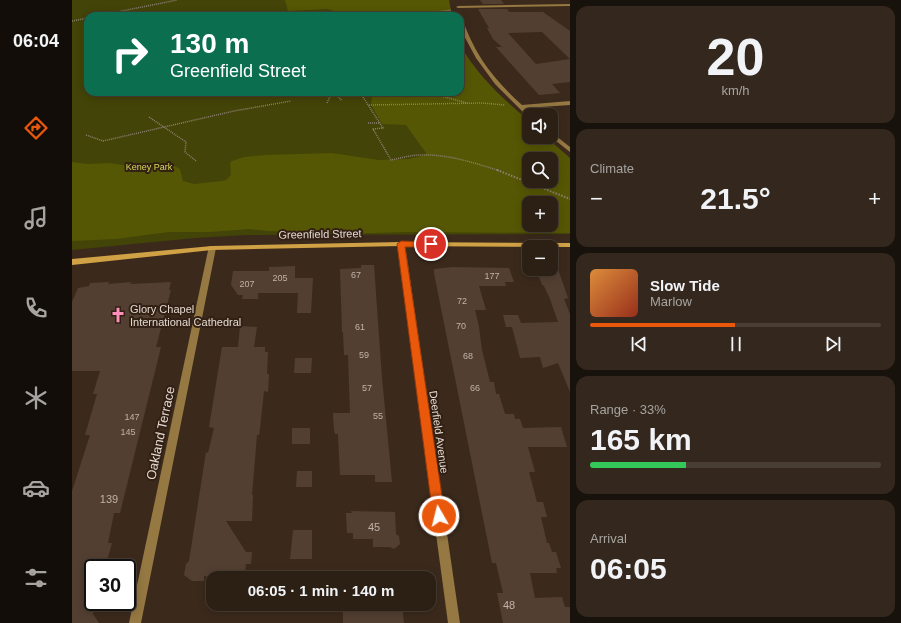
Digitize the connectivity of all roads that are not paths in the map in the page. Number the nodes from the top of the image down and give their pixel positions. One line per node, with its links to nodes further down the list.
1 (456, 0): 3 (street)
2 (570, 5): 3 (street)
3 (458, 8): 4 (street)
4 (459, 12)
5 (464, 32): 7 (street)
6 (570, 103): 7 (street)
7 (520, 106)
8 (558, 140): 9 (street)
9 (570, 150)
10 (401, 244): 11 (street, Greenfield Street); 12 (street, Greenfield Street); 15 (street, Deerfield Avenue)
11 (570, 245)
12 (212, 248): 13 (street, Greenfield Street); 14 (street, Oakland Terrace)
13 (72, 262)
14 (135, 623)
15 (454, 623)

